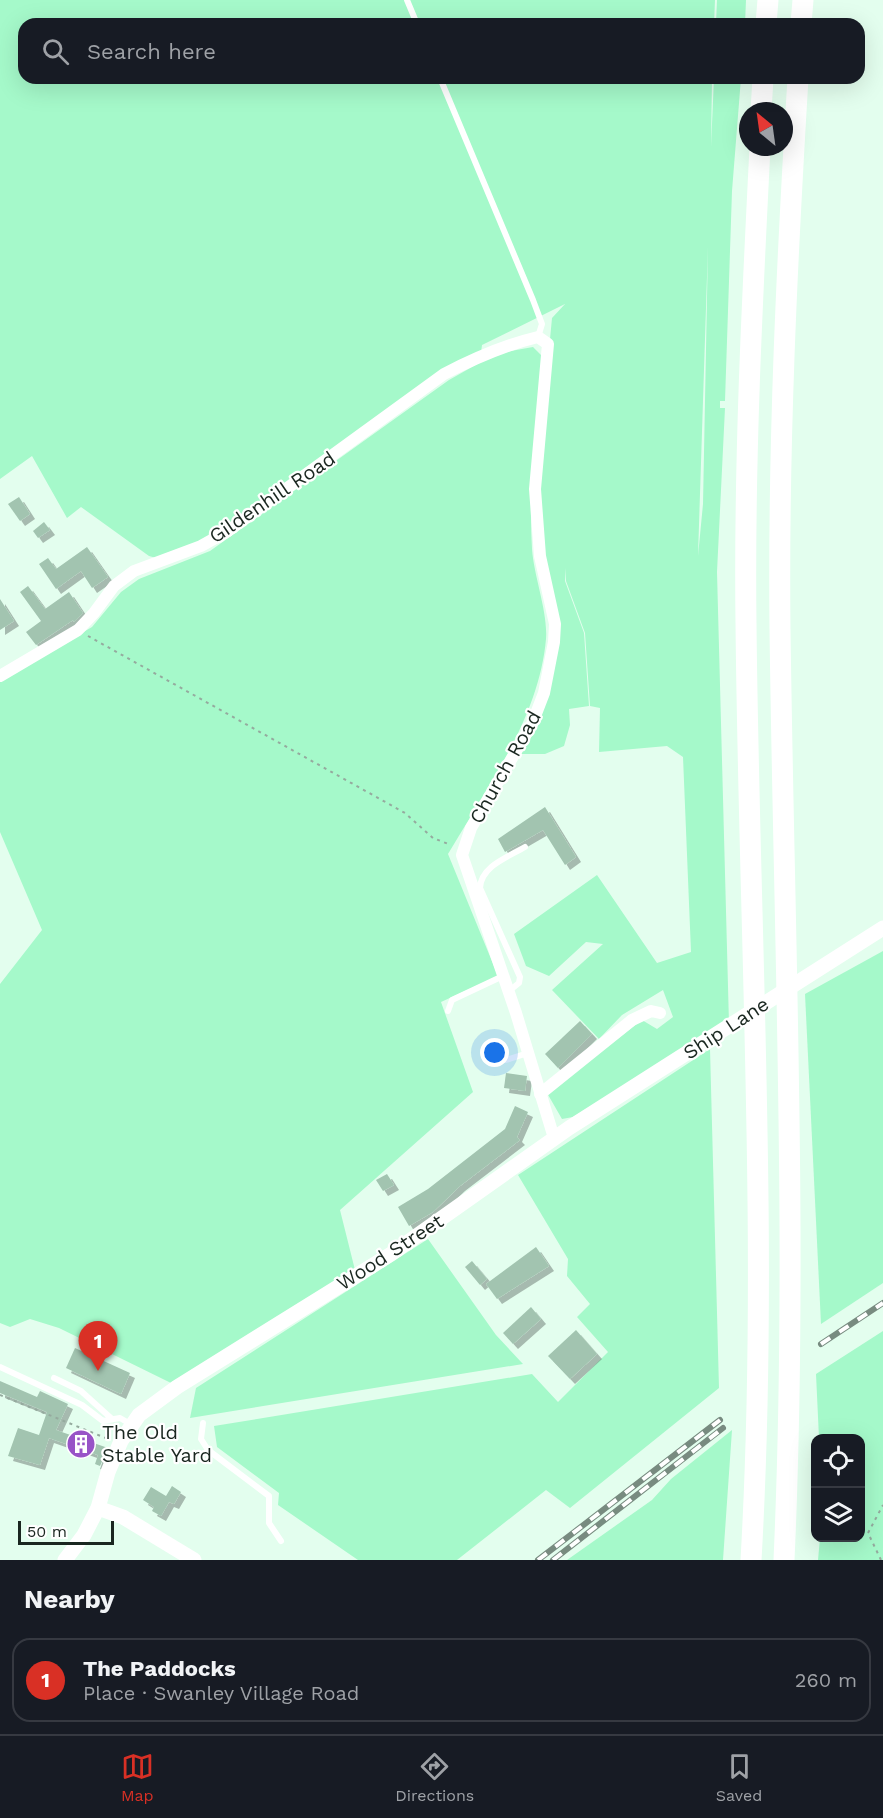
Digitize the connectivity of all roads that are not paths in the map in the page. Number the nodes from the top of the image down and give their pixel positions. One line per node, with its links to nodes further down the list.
1 (407, 0): 4 (lane)
2 (768, 0): 5 (highway)
3 (803, 0): 6 (highway)
4 (414, 18)
5 (766, 18)
6 (802, 18)
7 (443, 84): 12 (lane)
8 (763, 84): 10 (highway)
9 (798, 84): 35 (highway)
10 (762, 102)
11 (760, 156): 34 (highway)
12 (538, 337): 13 (street, Gildenhill Road); 16 (street, Church Road)
13 (0, 676)
14 (525, 847): 17 (lane)
15 (883, 928): 23 (street, Ship Lane)
16 (504, 976): 17 (street, Church Road); 18 (lane)
17 (509, 991): 20 (street, Church Road)
18 (448, 1011)
19 (660, 1013): 22 (street)
20 (528, 1053): 21 (lane); 22 (street, Church Road)
21 (506, 1060)
22 (540, 1094): 24 (street, Church Road)
23 (569, 1128): 24 (street, Wood Street)
24 (554, 1138): 29 (street, Wood Street)
25 (0, 1366): 27 (lane)
26 (54, 1378): 27 (lane)
27 (113, 1419): 29 (lane)
28 (203, 1423): 31 (lane)
29 (132, 1425): 30 (street, Wood Street)
30 (98, 1508): 32 (street, Wood Street); 33 (street)
31 (281, 1541)
32 (65, 1560)
33 (194, 1560)
34 (751, 1560)
35 (784, 1560)

